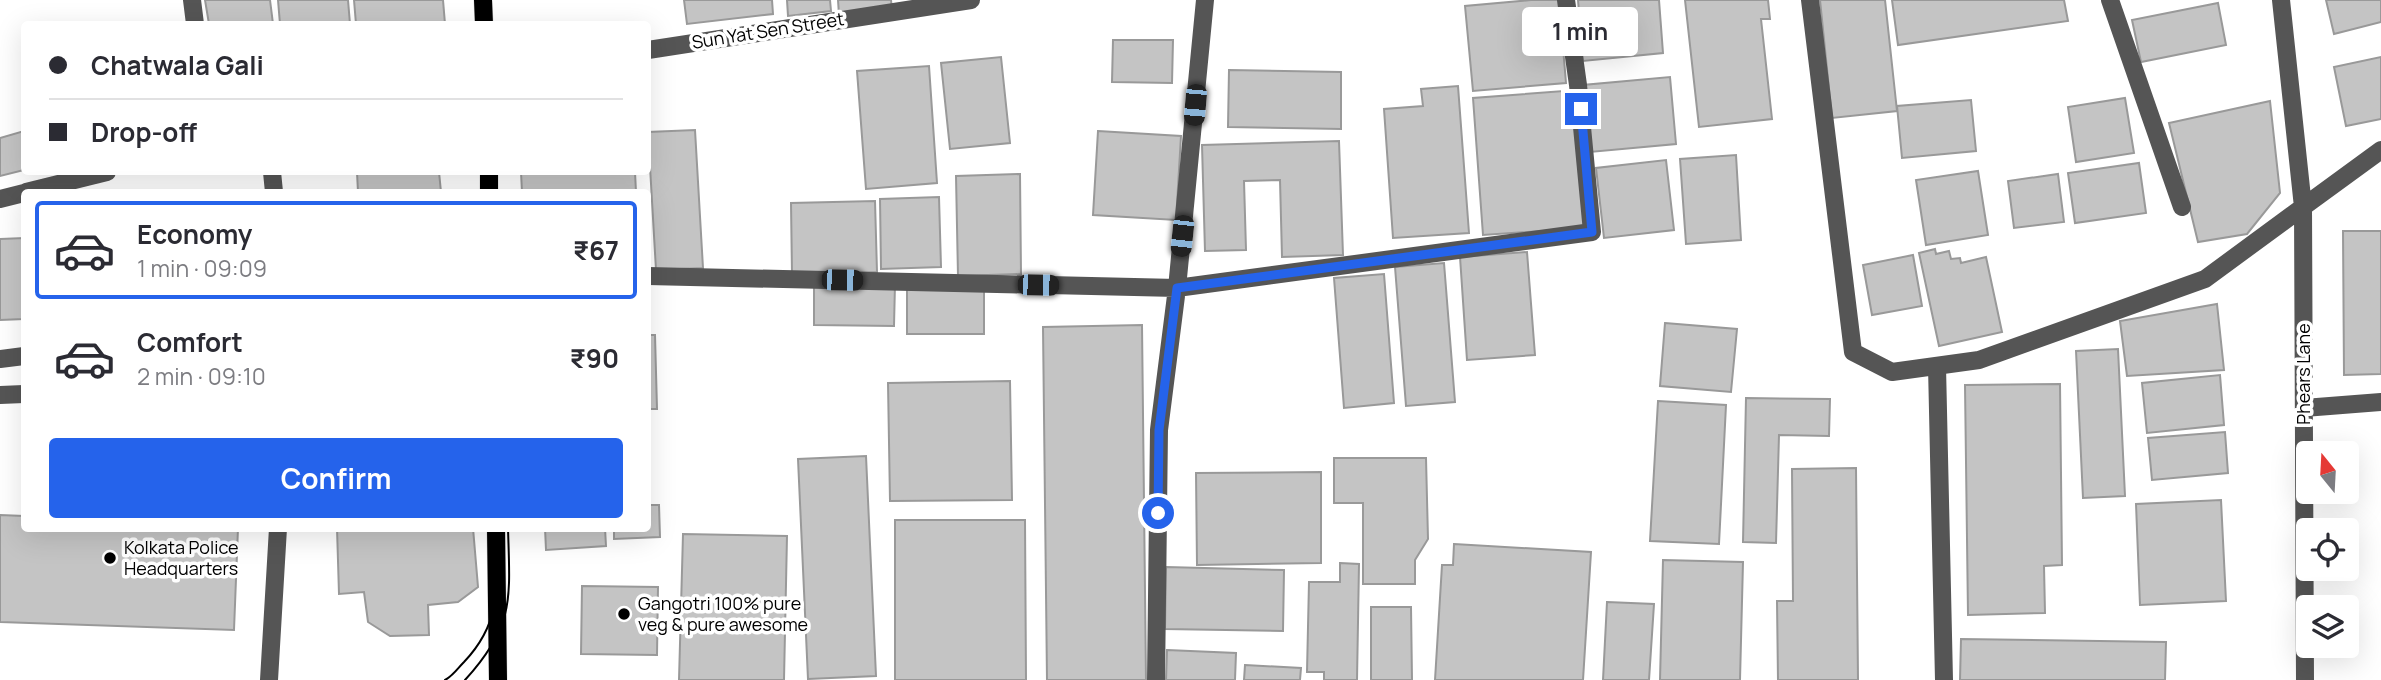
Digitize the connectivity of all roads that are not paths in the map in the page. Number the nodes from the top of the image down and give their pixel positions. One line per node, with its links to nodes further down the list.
1 (192, 0): 9 (street)
2 (483, 0): 10 (main road)
3 (971, 0): 11 (street, Sun Yat Sen Street)
4 (1205, 0): 20 (street)
5 (1566, 0): 20 (street)
6 (1810, 0): 23 (street)
7 (2110, 0): 17 (street)
8 (2281, 0): 18 (street, Phears Lane)
9 (195, 21)
10 (484, 21)
11 (651, 50)
12 (2381, 150): 18 (street)
13 (95, 175): 14 (street)
14 (41, 189)
15 (21, 194): 16 (street)
16 (0, 199)
17 (2182, 207)
18 (2303, 207): 23 (street); 27 (street, Phears Lane)
19 (651, 276): 20 (street)
20 (1177, 288): 32 (street)
21 (21, 356): 22 (street)
22 (0, 359)
23 (1937, 366): 33 (street)
24 (21, 394): 25 (street)
25 (0, 395)
26 (2381, 402): 27 (street)
27 (2304, 408): 34 (street, Phears Lane)
28 (278, 532): 30 (street)
29 (496, 532): 31 (main road)
30 (269, 680)
31 (498, 680)
32 (1156, 680)
33 (1944, 680)
34 (2305, 680)

